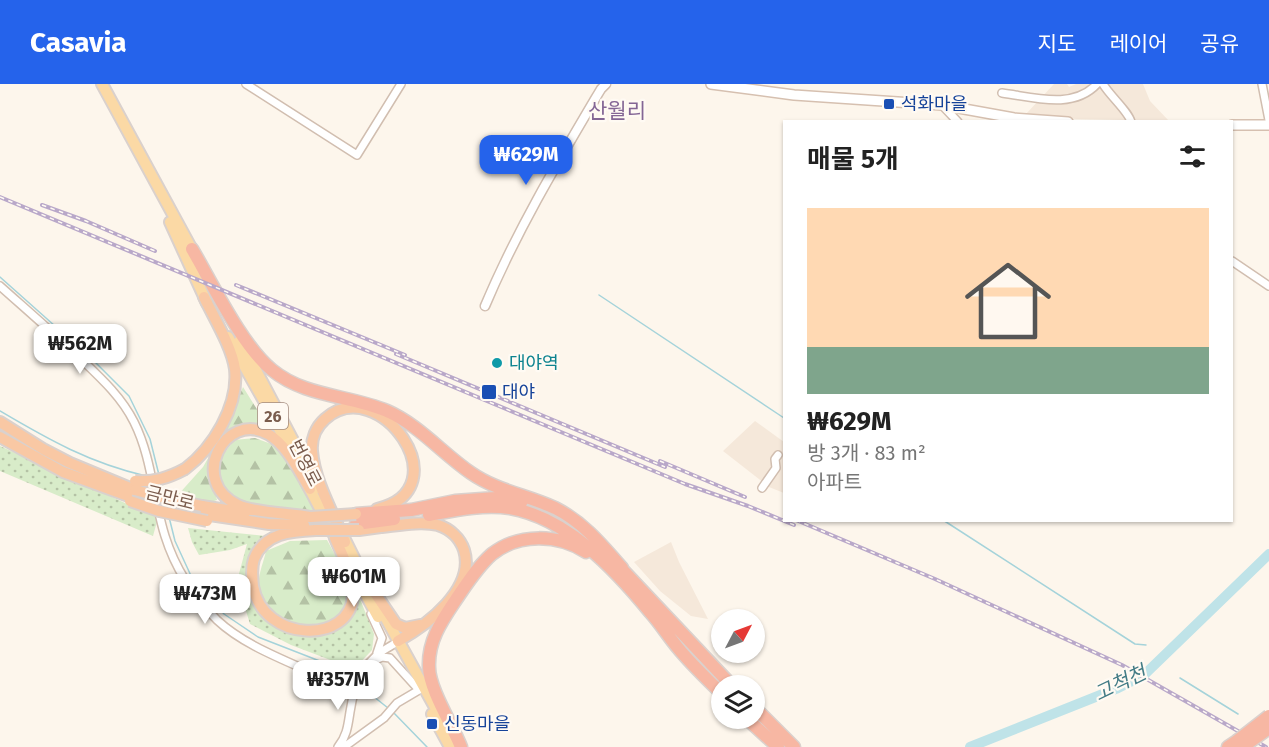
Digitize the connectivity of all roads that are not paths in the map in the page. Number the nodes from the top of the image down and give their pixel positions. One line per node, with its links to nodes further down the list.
1 (96, 84): 23 (main road, 번영로 / 26)
2 (102, 84): 19 (main road, 번영로 / 26)
3 (246, 84): 4 (street)
4 (401, 84)
5 (600, 84): 6 (street)
6 (606, 84)
7 (711, 84): 12 (main road)
8 (1097, 84): 11 (street)
9 (1103, 84): 15 (street)
10 (1262, 84): 16 (street)
11 (1002, 93)
12 (942, 105): 13 (street); 14 (main road)
13 (956, 120)
14 (1041, 120)
15 (1131, 120)
16 (1269, 120)
17 (1233, 125): 18 (main road)
18 (1269, 125)
19 (192, 249): 34 (main road, 번영로 / 26); 36 (highway)
20 (1233, 262): 22 (street)
21 (0, 286): 43 (street)
22 (1269, 286)
23 (204, 297): 28 (main road, 번영로 / 26); 29 (highway, bridge)
24 (0, 422): 29 (highway, 금만로)
25 (0, 437): 29 (highway, 금만로)
26 (778, 455): 27 (street)
27 (762, 488)
28 (310, 489): 32 (highway); 34 (main road, 번영로 / 26)
29 (133, 492): 32 (highway, 금만로)
30 (451, 510): 31 (highway); 33 (highway); 36 (highway)
31 (357, 523): 32 (highway, 금만로); 33 (highway); 34 (highway); 36 (highway)
32 (314, 524): 35 (highway)
33 (382, 527): 38 (highway)
34 (340, 540): 35 (highway); 37 (main road, 번영로 / 26); 39 (main road, 번영로 / 26)
35 (342, 555): 40 (street)
36 (620, 572): 41 (highway); 42 (highway); 53 (highway)
37 (362, 574): 38 (highway); 39 (main road, 번영로 / 26)
38 (457, 589): 39 (highway)
39 (396, 643): 40 (street); 44 (main road, 번영로 / 26); 53 (main road, 번영로 / 26)
40 (369, 663): 43 (street); 44 (street)
41 (721, 675)
42 (711, 682)
43 (354, 690): 50 (street)
44 (419, 690): 51 (street); 52 (main road, 번영로 / 26)
45 (1269, 716): 49 (highway, bridge)
46 (765, 718): 55 (highway)
47 (1269, 728): 49 (highway, bridge)
48 (758, 729): 54 (highway)
49 (1239, 746)
50 (338, 747)
51 (344, 747)
52 (450, 747)
53 (460, 747)
54 (778, 747)
55 (794, 747)

